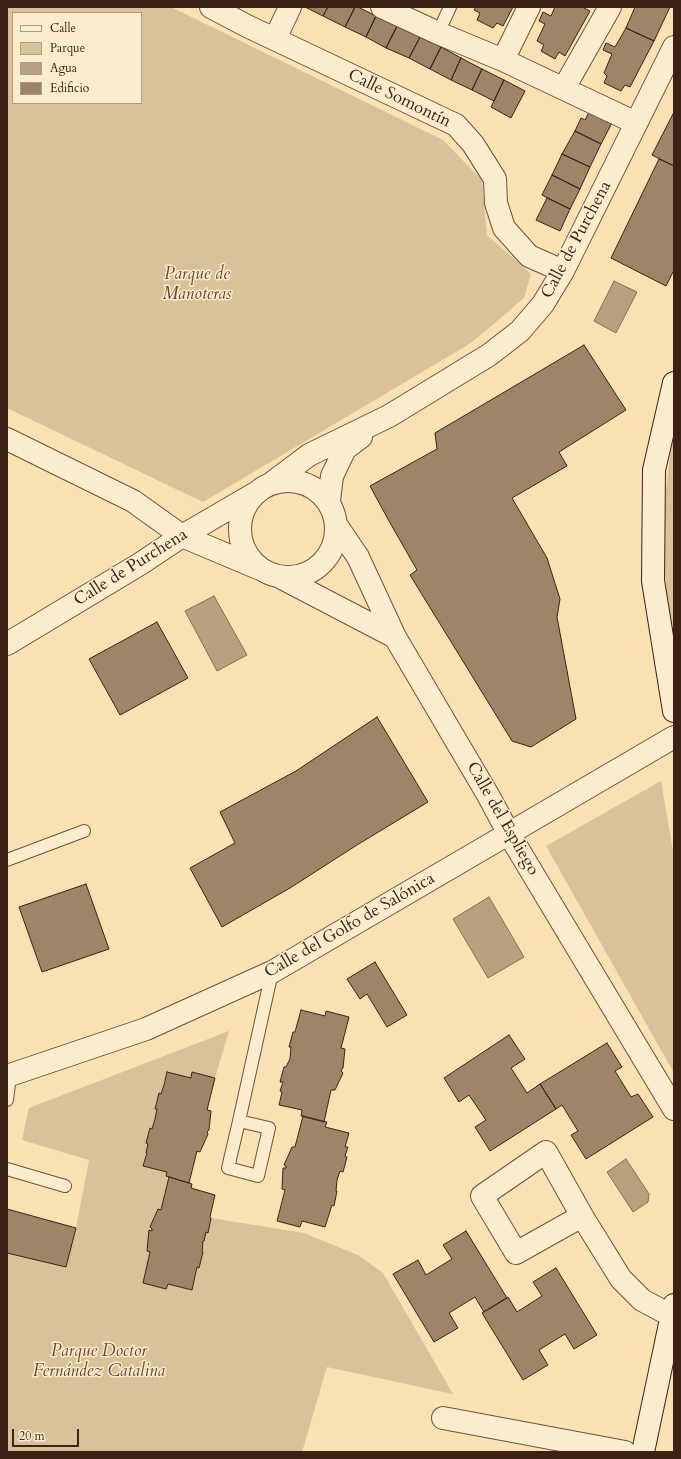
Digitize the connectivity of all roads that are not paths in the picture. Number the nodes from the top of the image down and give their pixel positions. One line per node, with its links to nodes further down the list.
1 (213, 7): 8 (street, Calle Somontín)
2 (382, 7): 7 (street)
3 (450, 7): 7 (lane)
4 (529, 7): 10 (street)
5 (610, 7): 11 (street)
6 (284, 9): 8 (street)
7 (438, 33): 10 (street)
8 (275, 39): 13 (street, Calle Somontín)
9 (674, 46): 12 (street, Calle de Purchena)
10 (503, 60): 11 (street)
11 (564, 88): 12 (street)
12 (636, 123): 13 (street, Calle de Purchena)
13 (563, 271): 15 (street, Calle de Purchena)
14 (674, 383): 25 (street)
15 (389, 416): 17 (street, Calle de Purchena); 18 (street, Calle de Purchena)
16 (7, 439): 20 (street)
17 (264, 488): 18 (street); 20 (street, Calle de Purchena); 21 (street)
18 (329, 502): 19 (street)
19 (337, 526): 22 (street); 23 (street, Calle del Espliego)
20 (182, 536): 21 (street); 24 (street, Calle de Purchena)
21 (259, 568): 22 (street)
22 (282, 578): 23 (street)
23 (394, 637): 28 (street, Calle del Espliego)
24 (7, 644)
25 (674, 711)
26 (674, 737): 28 (street, Calle del Golfo de Salónica)
27 (84, 831): 29 (lane)
28 (509, 834): 30 (street, Calle del Golfo de Salónica); 33 (street, Calle del Espliego)
29 (7, 860)
30 (272, 972): 31 (street, Calle del Golfo de Salónica); 34 (lane)
31 (8, 1076): 32 (lane)
32 (7, 1100)
33 (674, 1109)
34 (239, 1121): 34 (lane)
35 (7, 1169): 36 (lane)
36 (65, 1186)
37 (582, 1216): 37 (street); 38 (street)
38 (673, 1311): 41 (street)
39 (443, 1418): 40 (street)
40 (625, 1452)
41 (643, 1452)

